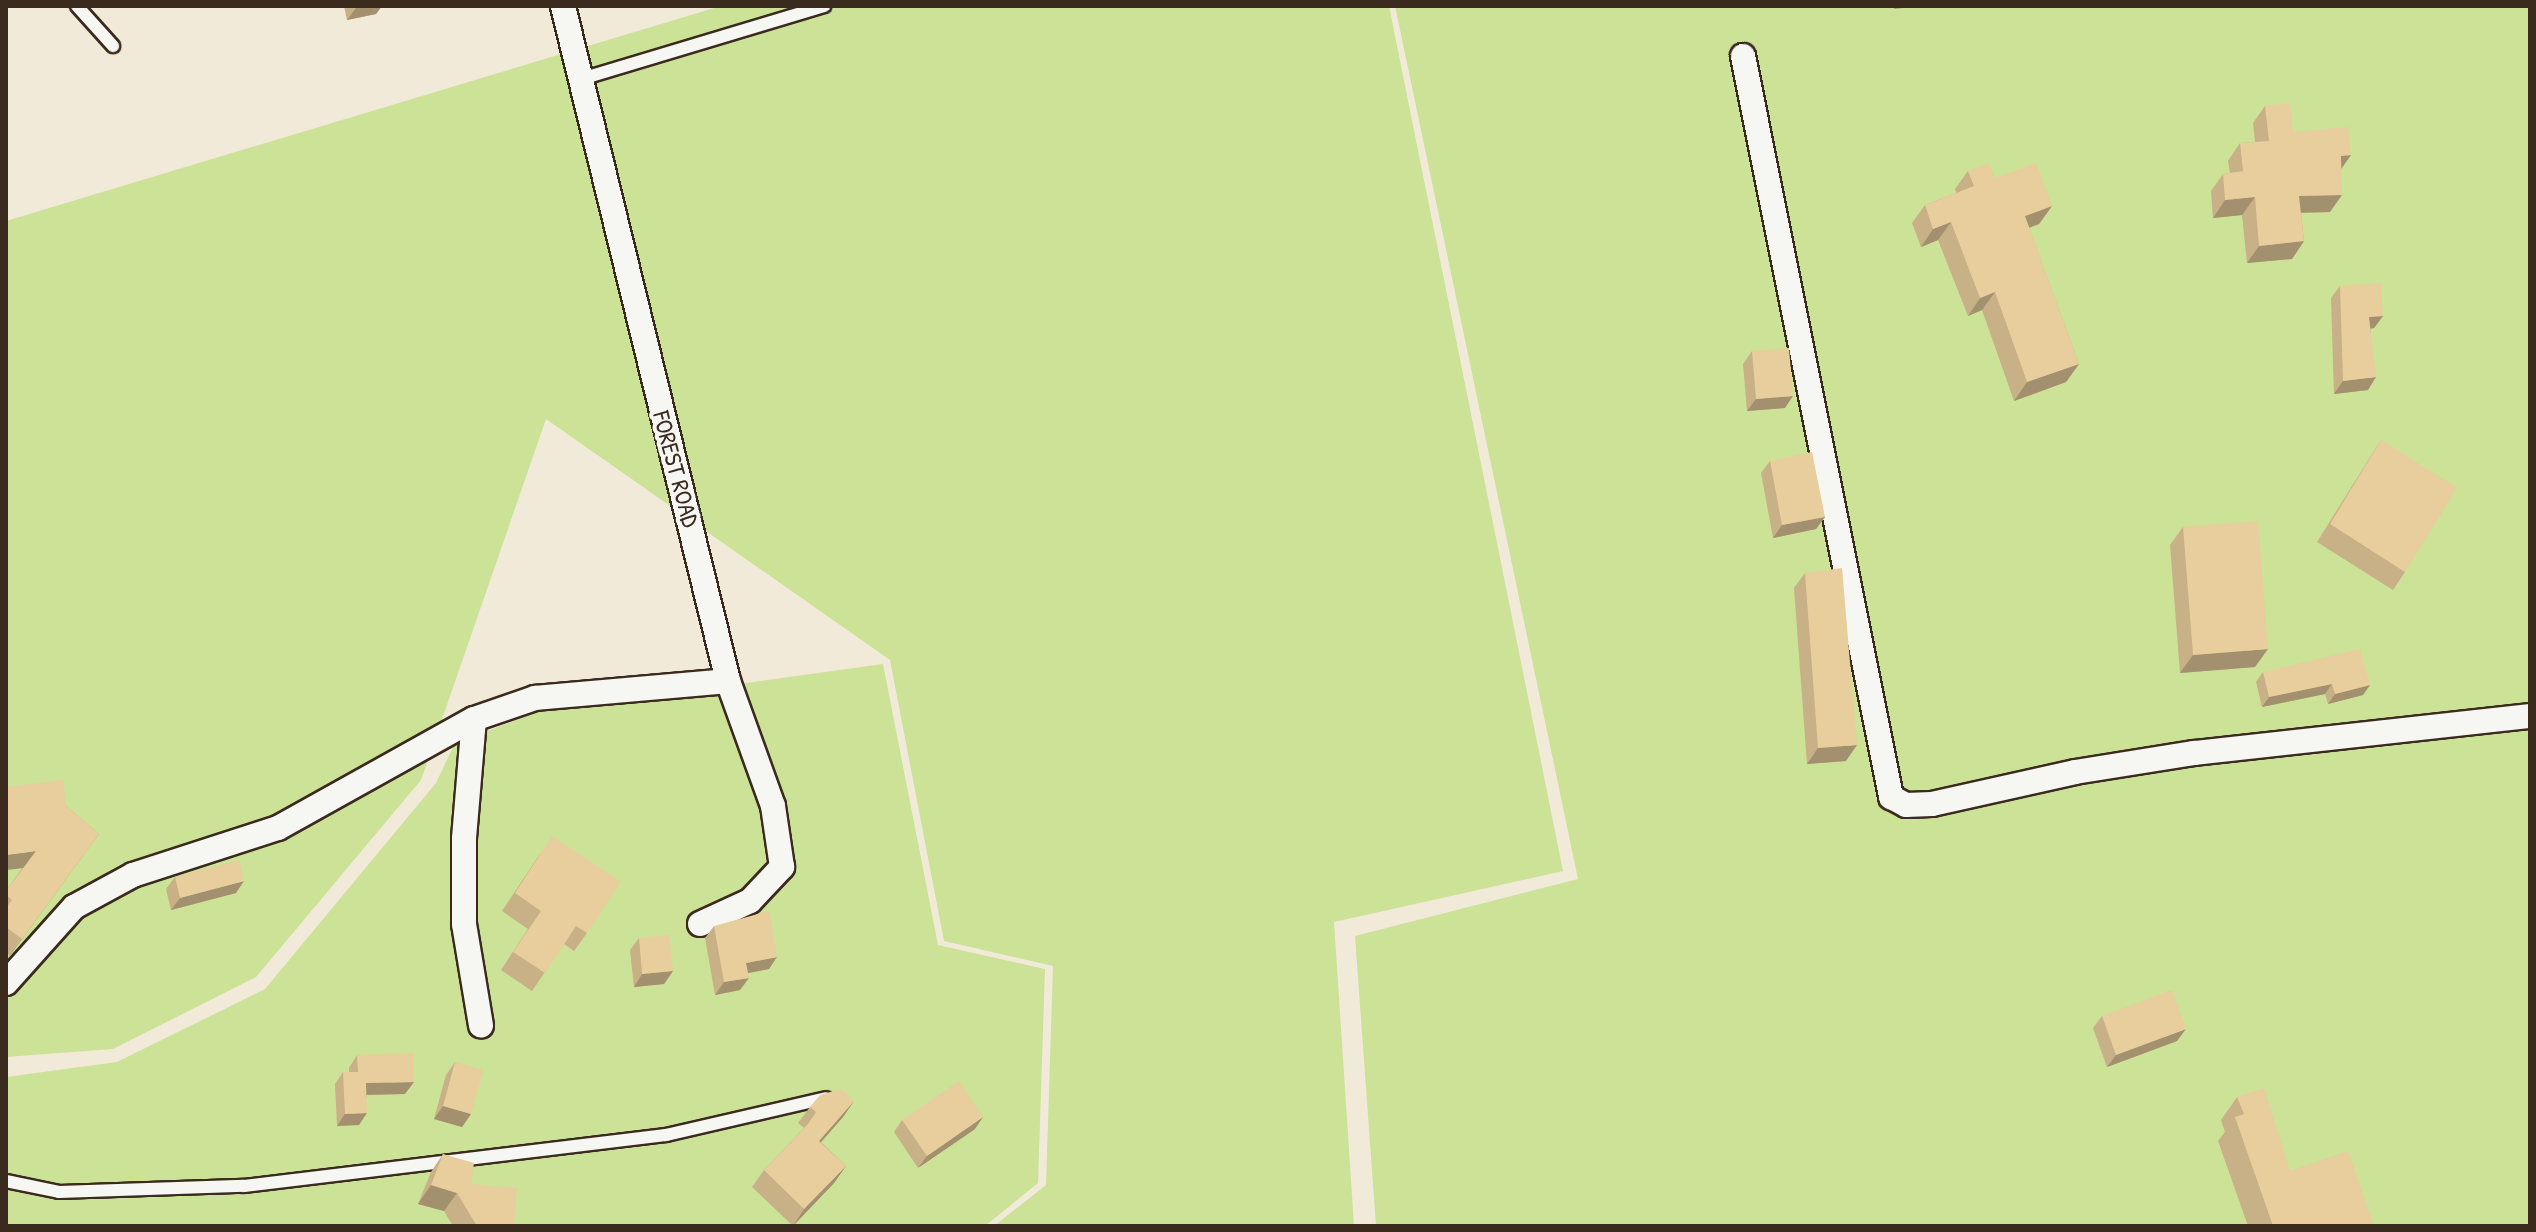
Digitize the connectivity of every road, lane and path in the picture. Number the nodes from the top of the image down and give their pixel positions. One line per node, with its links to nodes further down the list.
1 (77, 6): 4 (lane)
2 (563, 6): 6 (street, FOREST ROAD)
3 (824, 6): 6 (lane)
4 (113, 46)
5 (1743, 56): 8 (street)
6 (581, 79): 7 (street, FOREST ROAD)
7 (728, 681): 9 (street); 10 (street, FOREST ROAD)
8 (2530, 716)
9 (474, 719): 11 (street); 12 (street)
10 (700, 924)
11 (6, 983)
12 (481, 1026)
13 (826, 1098): 14 (lane)
14 (6, 1181)

